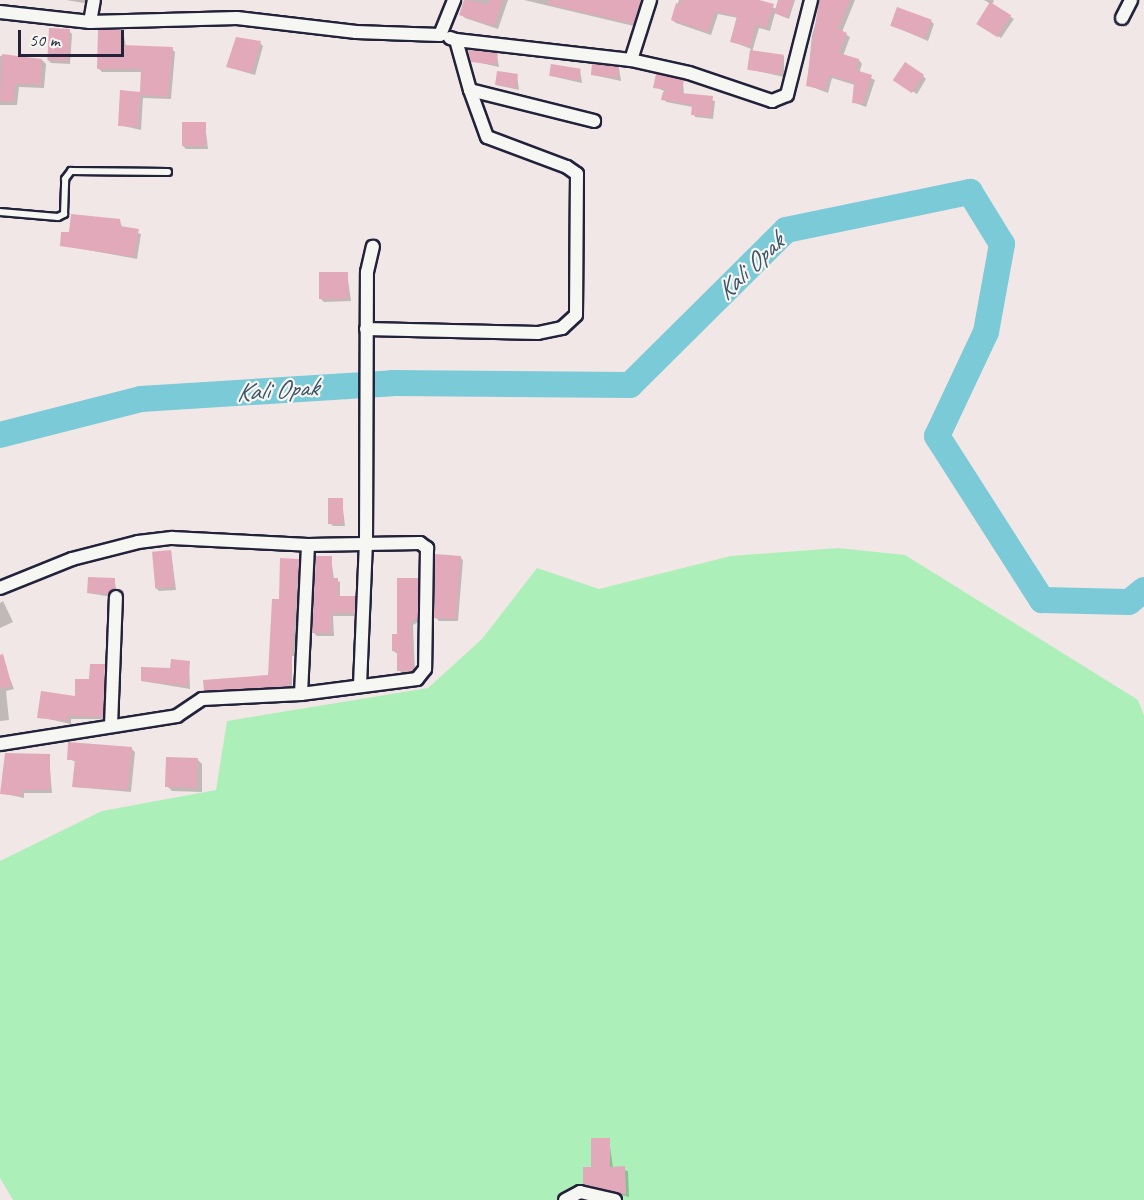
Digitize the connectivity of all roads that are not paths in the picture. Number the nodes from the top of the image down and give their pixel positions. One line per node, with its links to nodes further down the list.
1 (94, 0): 8 (street)
2 (454, 0): 9 (street)
3 (650, 0): 11 (street)
4 (811, 0): 11 (street)
5 (1131, 0): 7 (street)
6 (0, 12): 8 (street)
7 (1122, 18)
8 (90, 22): 9 (street)
9 (440, 35): 10 (street)
10 (456, 40): 11 (street); 12 (street)
11 (631, 60)
12 (470, 90): 13 (street); 17 (street)
13 (594, 122)
14 (168, 172): 15 (lane)
15 (0, 212)
16 (373, 247): 17 (street)
17 (366, 328): 18 (street)
18 (366, 544): 19 (street); 22 (street); 22 (street)
19 (308, 545): 20 (street); 23 (street)
20 (0, 588)
21 (116, 597): 24 (street)
22 (360, 685): 23 (street)
23 (301, 694): 24 (street)
24 (111, 726): 25 (street)
25 (0, 744)
26 (565, 1200): 27 (street)
27 (615, 1200)

